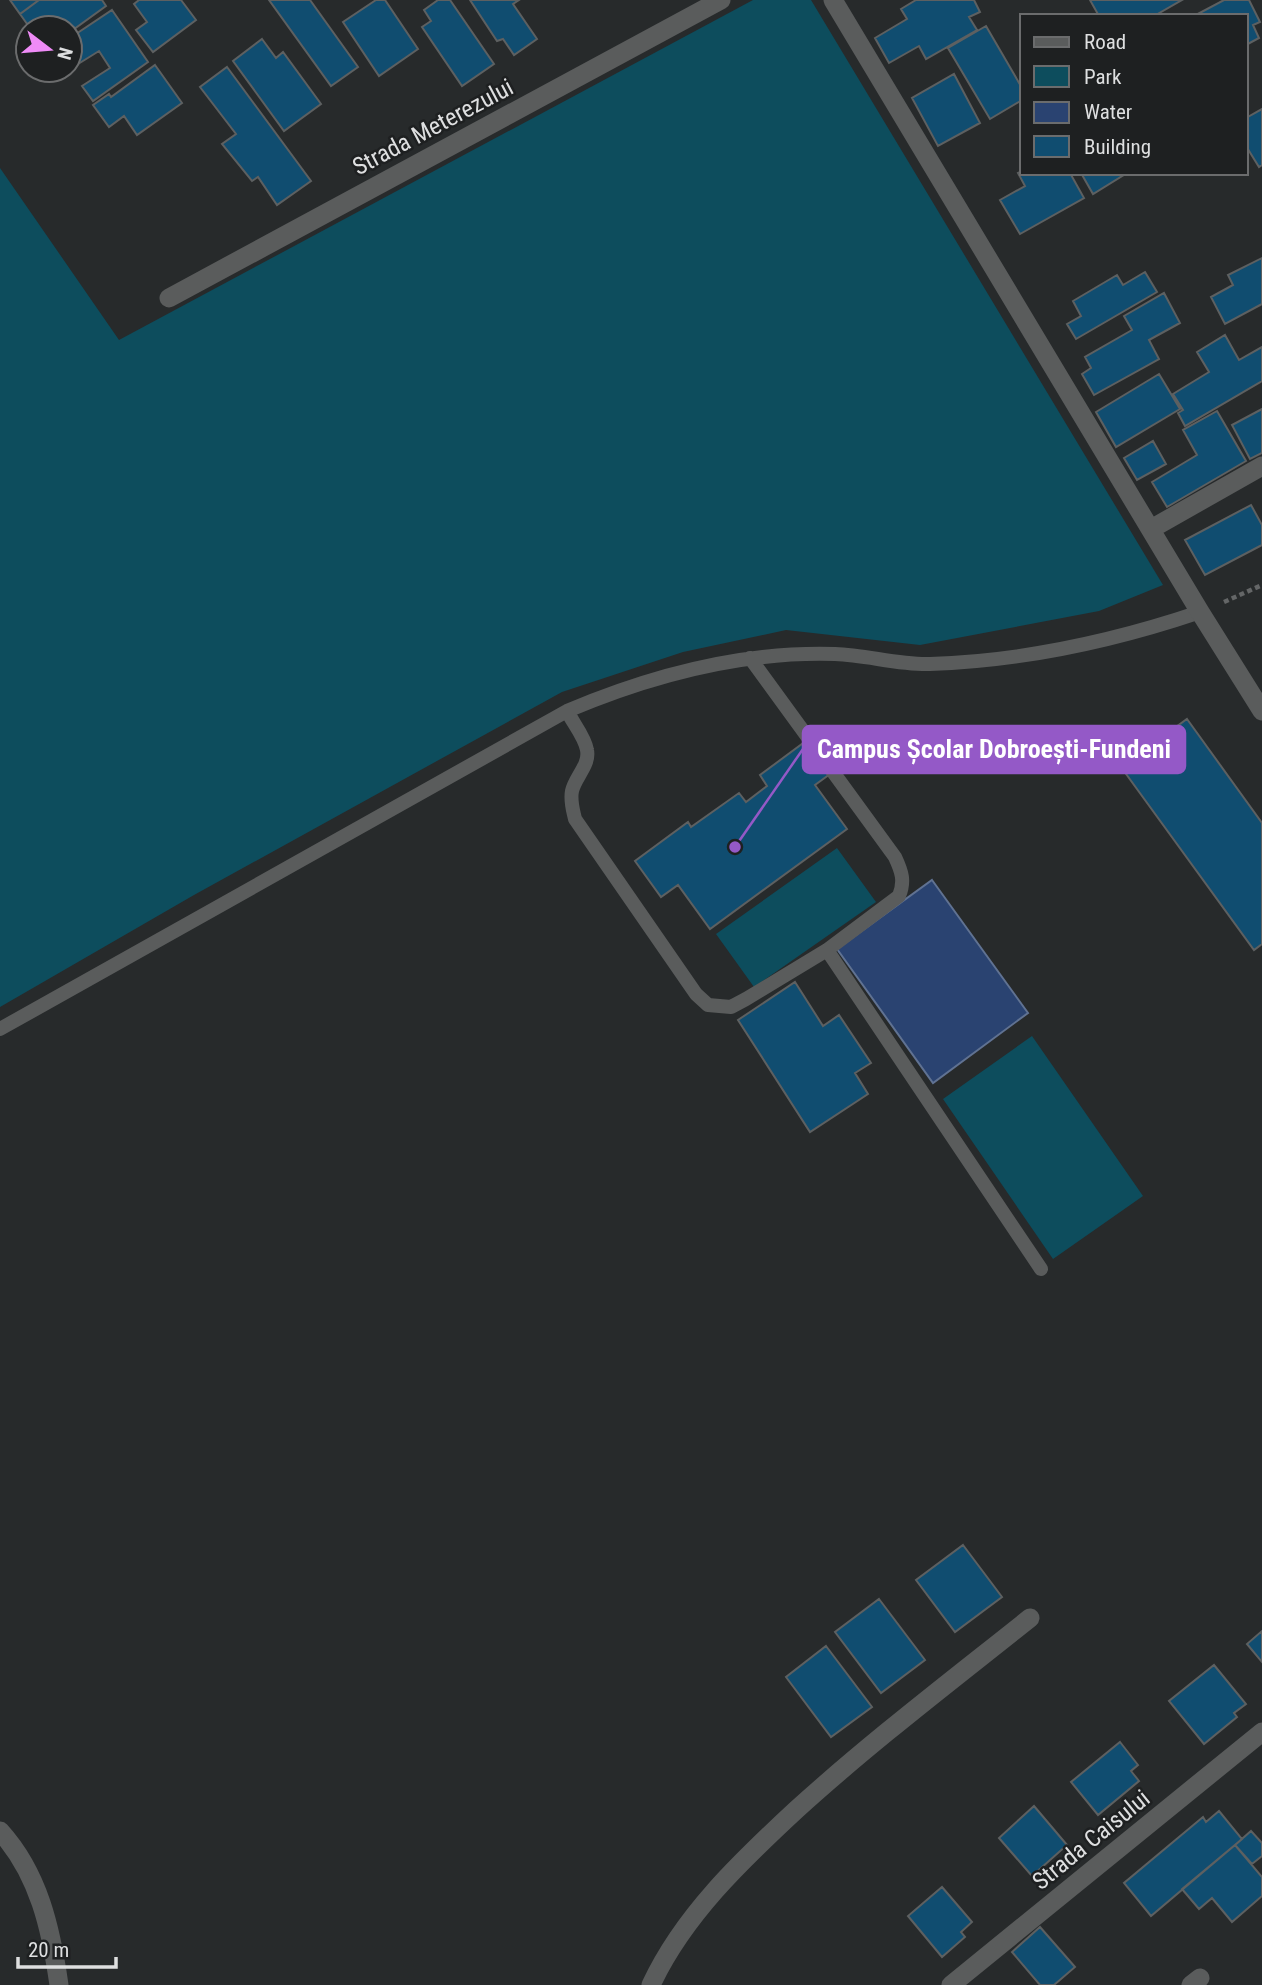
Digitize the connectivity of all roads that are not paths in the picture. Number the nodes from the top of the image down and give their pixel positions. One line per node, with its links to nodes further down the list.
1 (721, 0): 3 (street, Strada Meterezului)
2 (833, 0): 5 (street)
3 (169, 298)
4 (1262, 466): 5 (street)
5 (1151, 529): 6 (street)
6 (1200, 612): 7 (lane); 8 (street)
7 (751, 658): 9 (lane); 10 (lane)
8 (1262, 710)
9 (567, 711): 10 (lane); 11 (lane)
10 (827, 950): 12 (lane)
11 (0, 1029)
12 (1041, 1269)
13 (1030, 1618): 17 (street)
14 (1262, 1732): 18 (street, Strada Caisului)
15 (0, 1831): 16 (street)
16 (60, 1985)
17 (651, 1985)
18 (951, 1985)

